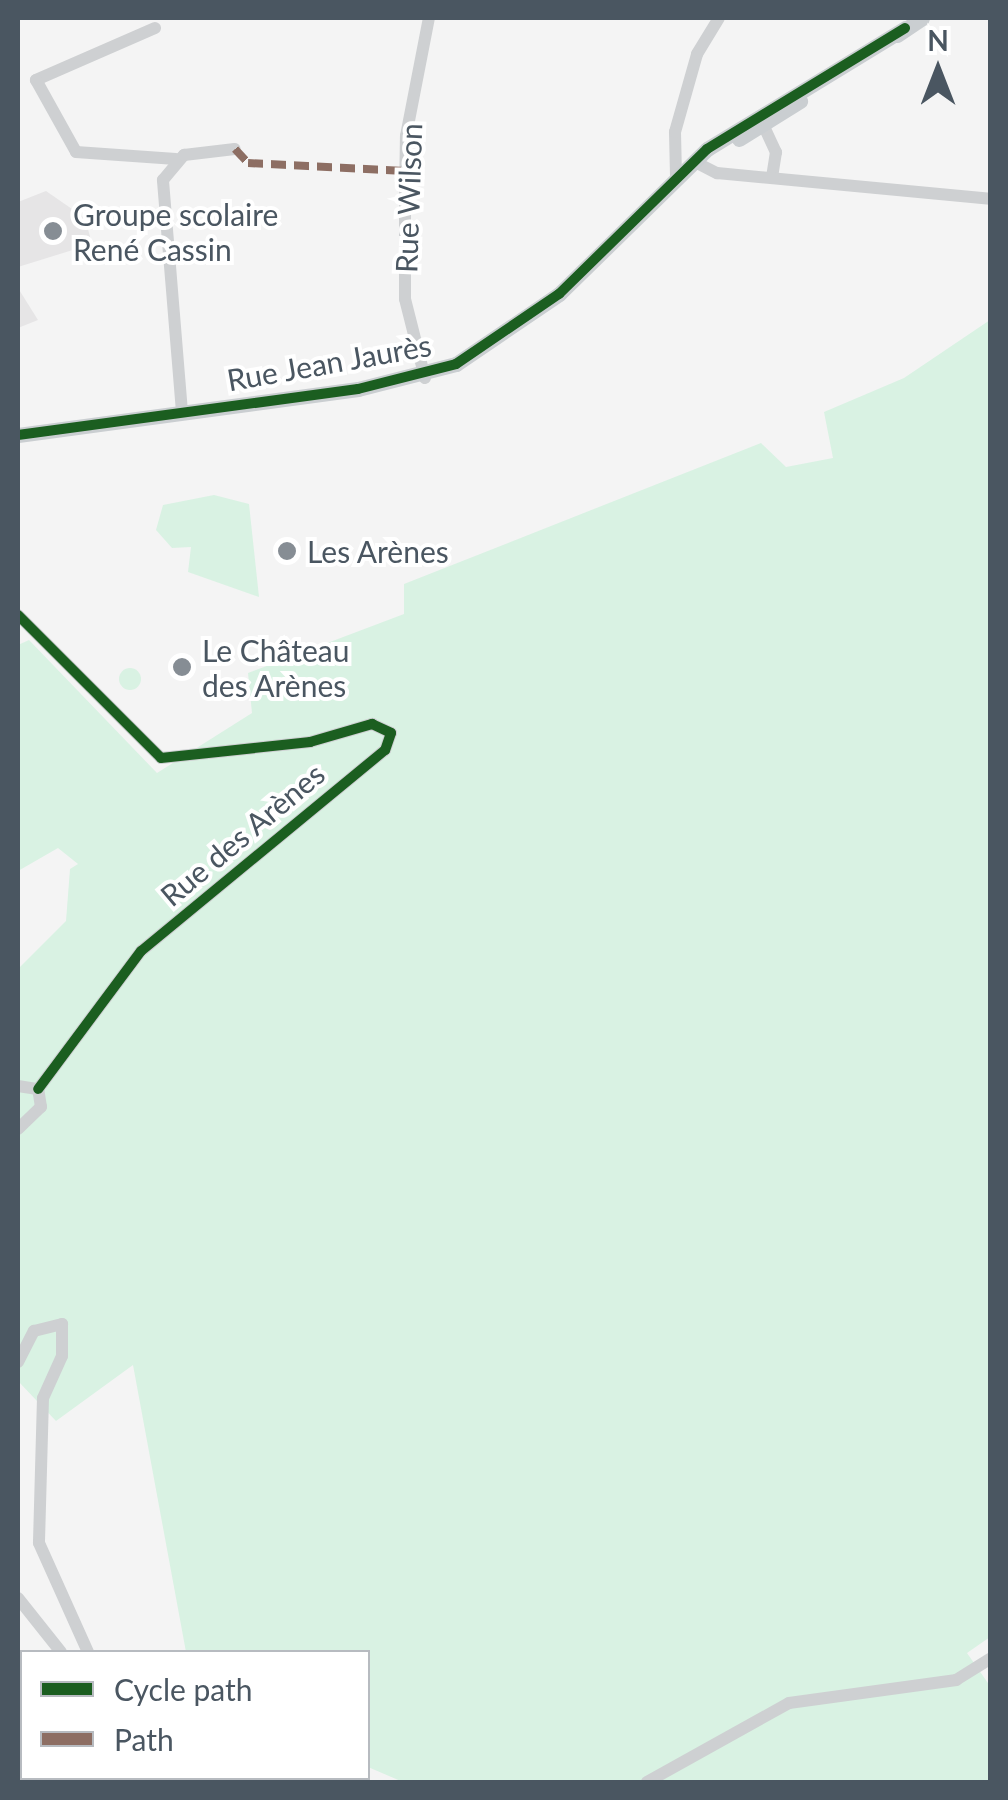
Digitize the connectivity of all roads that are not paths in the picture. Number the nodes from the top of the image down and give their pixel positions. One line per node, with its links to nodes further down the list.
1 (430, 18): 12 (street, Rue Wilson)
2 (719, 18): 9 (street)
3 (922, 18): 5 (main road, Rue Jean Jaurès)
4 (155, 28): 7 (street)
5 (761, 120): 8 (main road, Rue Jean Jaurès); 10 (street)
6 (235, 149): 7 (street)
7 (176, 159): 13 (street)
8 (695, 162): 9 (main road, Rue Jean Jaurès); 10 (street)
9 (676, 176): 12 (main road, Rue Jean Jaurès)
10 (772, 176): 11 (street)
11 (990, 198)
12 (425, 378): 13 (main road, Rue Jean Jaurès)
13 (182, 412): 14 (main road, Rue Jean Jaurès)
14 (18, 435)
15 (18, 615): 17 (street, Rue des Arènes)
16 (18, 1086): 17 (street)
17 (38, 1089): 18 (street)
18 (18, 1128)
19 (18, 1362): 22 (street)
20 (18, 1598): 21 (street)
21 (59, 1650)
22 (87, 1650)
23 (990, 1659): 24 (street)
24 (685, 1760): 25 (street); 26 (street)
25 (647, 1782)
26 (672, 1782)

